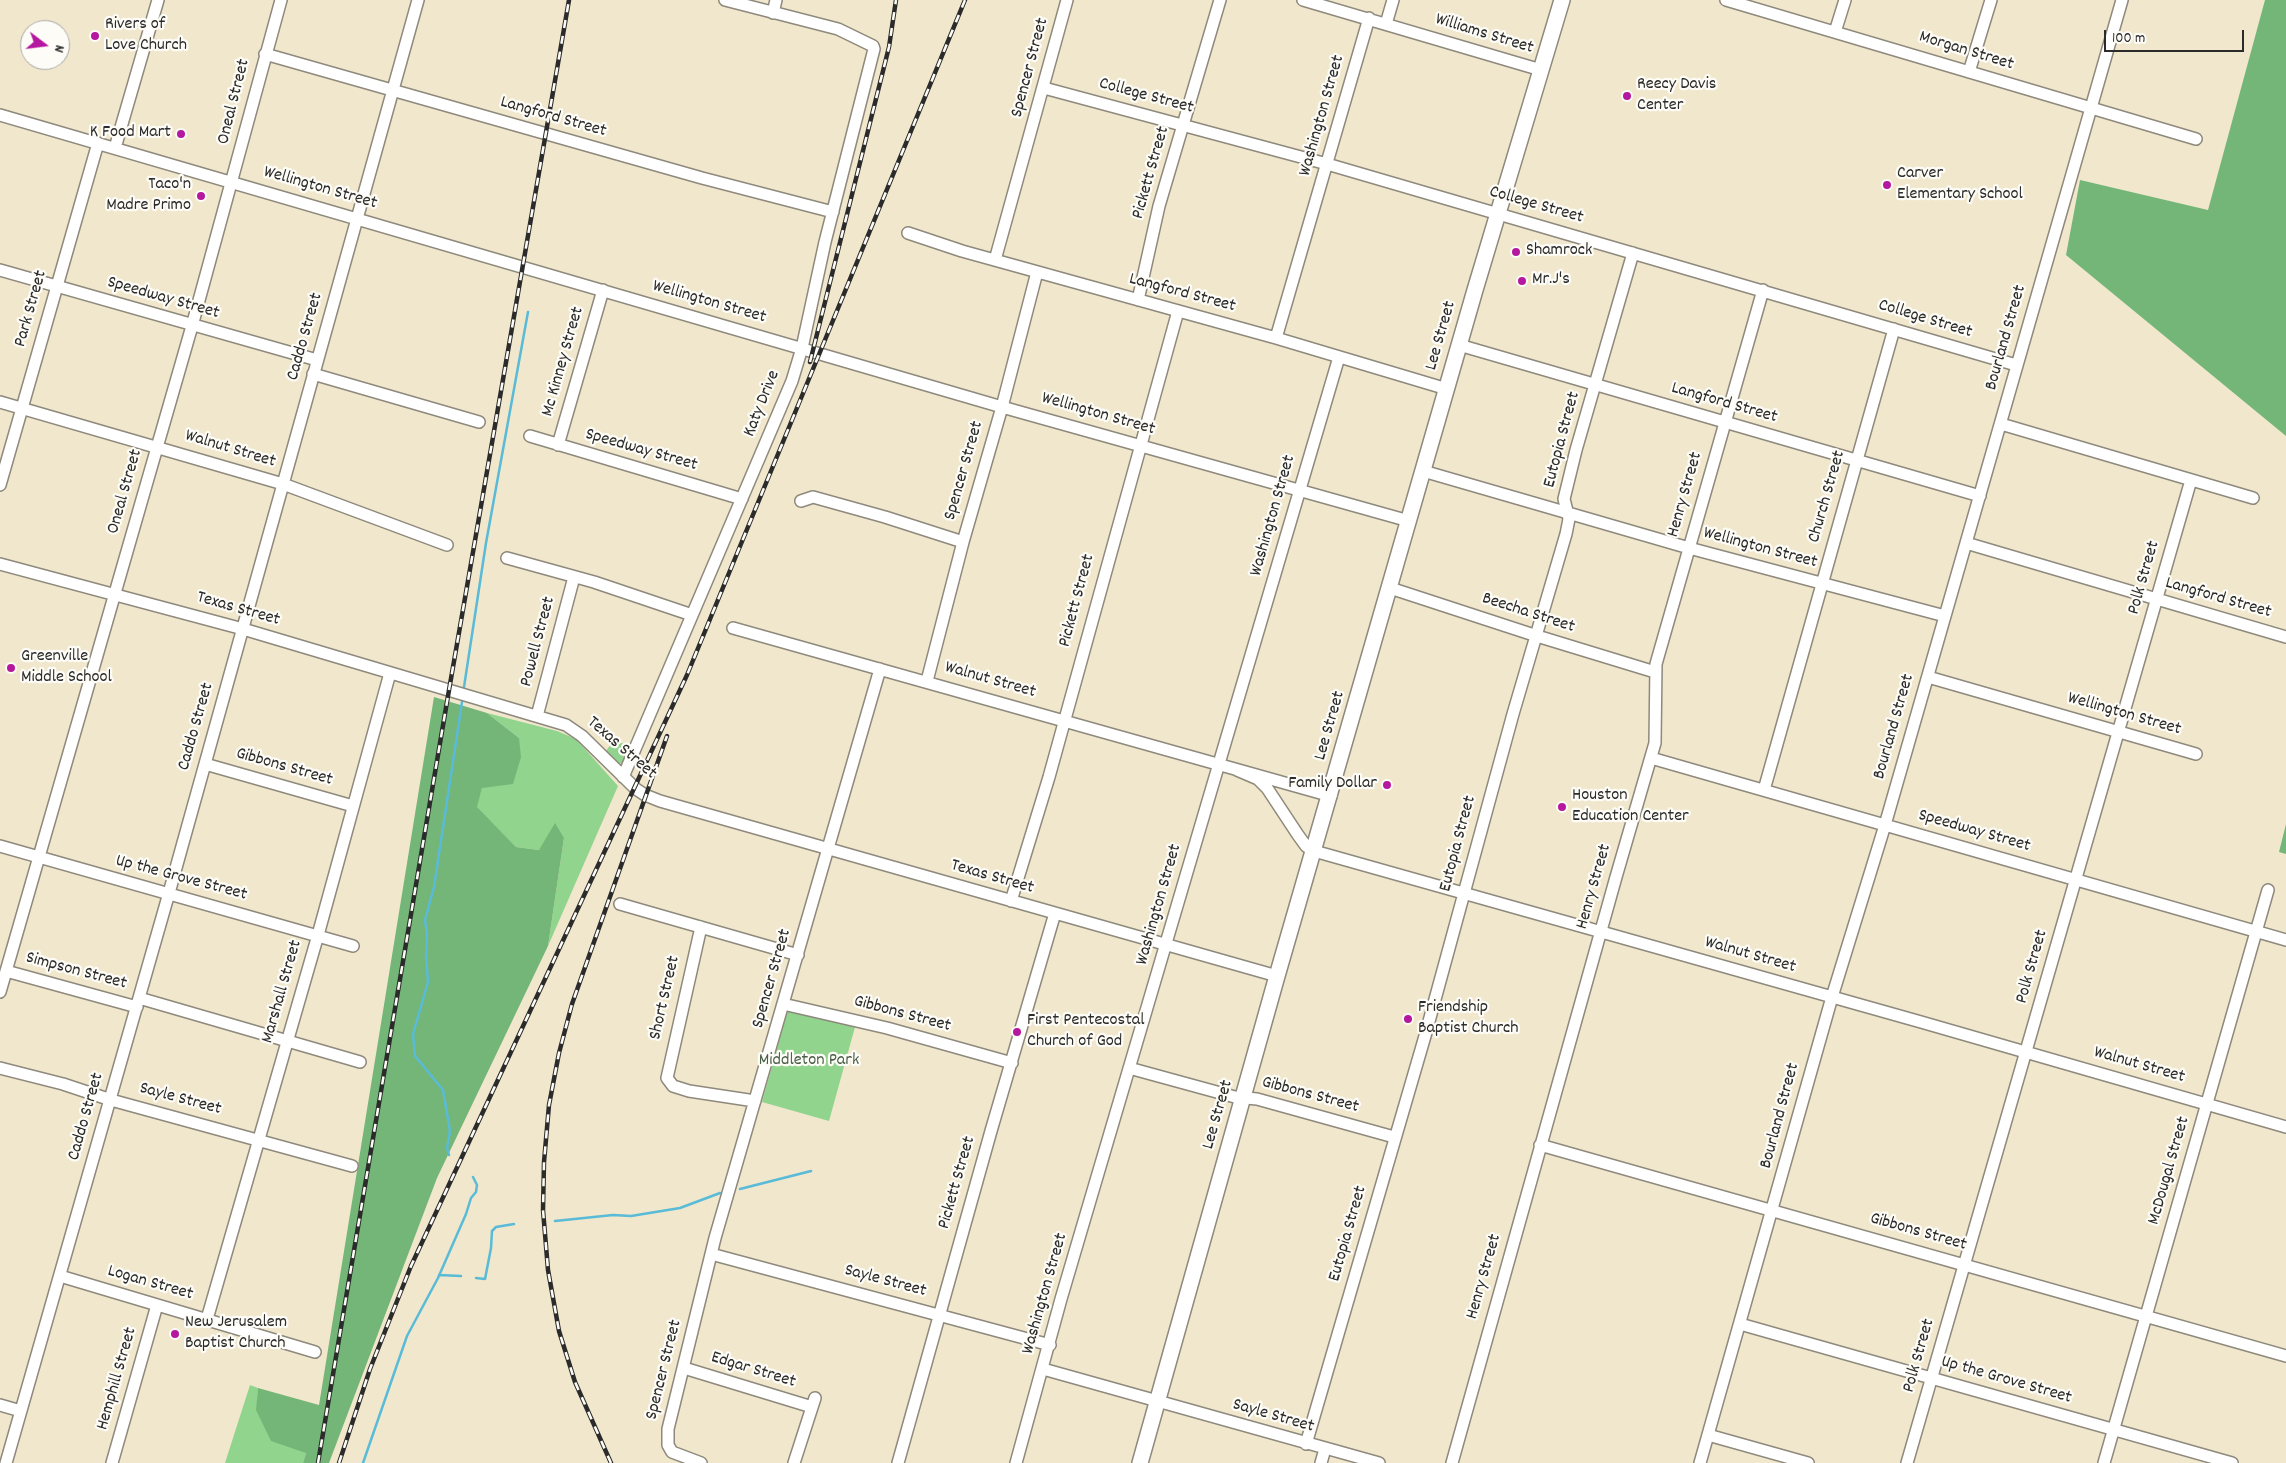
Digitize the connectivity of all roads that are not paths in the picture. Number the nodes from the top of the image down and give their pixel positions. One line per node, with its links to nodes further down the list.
1 (158, 0): 29 (street)
2 (280, 0): 19 (street, Oneal Street)
3 (418, 0): 23 (street, Caddo Street)
4 (724, 0): 15 (street)
5 (776, 0): 15 (street)
6 (1067, 0): 22 (street, Spencer Street)
7 (1220, 0): 26 (street, Pickett Street)
8 (1303, 0): 16 (street, Williams Street)
9 (1393, 0): 17 (street)
10 (1562, 0): 20 (main road, Lee Street)
11 (1726, 0): 18 (street, Morgan Street)
12 (1845, 0): 18 (street)
13 (1991, 0): 21 (street)
14 (2122, 0): 24 (street, Bourland Street)
15 (773, 13): 32 (street, Katy Drive)
16 (1370, 18): 17 (street, Williams Street); 30 (street, Washington Street)
17 (1386, 24): 20 (street, Williams Street)
18 (1835, 32): 21 (street, Morgan Street)
19 (265, 54): 23 (street, Langford Street); 31 (street, Oneal Street)
20 (1541, 70): 33 (main road, Lee Street)
21 (1970, 72): 24 (street, Morgan Street)
22 (1044, 88): 26 (street, College Street); 37 (street, Spencer Street)
23 (393, 91): 32 (street, Langford Street); 34 (street, Caddo Street)
24 (2092, 108): 27 (street, Morgan Street); 52 (street, Bourland Street)
25 (0, 115): 28 (street, Wellington Street)
26 (1184, 125): 30 (street, College Street); 43 (street, Pickett Street)
27 (2196, 139)
28 (98, 143): 29 (street, Wellington Street); 40 (street, Park Street)
29 (115, 148): 31 (street, Wellington Street)
30 (1327, 164): 33 (street, College Street); 47 (street, Washington Street)
31 (232, 182): 34 (street, Wellington Street); 45 (street, Oneal Street)
32 (833, 212): 49 (street, Katy Drive)
33 (1498, 213): 36 (street, College Street); 48 (main road, Lee Street)
34 (358, 218): 41 (street, Wellington Street); 51 (street, Caddo Street)
35 (908, 233): 37 (street, Langford Street)
36 (1633, 253): 42 (street, College Street); 54 (street, Eutopia Street)
37 (996, 260): 39 (street, Langford Street)
38 (0, 270): 40 (street, Speedway Street)
39 (1037, 272): 43 (street, Langford Street); 57 (street, Spencer Street)
40 (57, 286): 45 (street, Speedway Street); 58 (street, Park Street)
41 (603, 290): 49 (street, Wellington Street); 63 (street, Mc Kinney Street)
42 (1763, 290): 46 (street, College Street); 60 (street, Henry Street)
43 (1138, 300): 44 (street, Langford Street)
44 (1178, 311): 47 (street, Langford Street); 64 (street, Pickett Street)
45 (192, 326): 51 (street, Speedway Street); 65 (street, Oneal Street)
46 (1894, 329): 52 (street, College Street); 66 (street, Church Street)
47 (1276, 338): 50 (street, Langford Street)
48 (1459, 345): 54 (street, Langford Street); 55 (main road, Lee Street)
49 (802, 348): 57 (street, Wellington Street); 74 (street, Katy Drive)
50 (1339, 357): 55 (street, Langford Street); 71 (street, Washington Street)
51 (317, 360): 53 (street, Caddo Street)
52 (2016, 365): 61 (street, Bourland Street)
53 (313, 374): 59 (street); 69 (street, Caddo Street)
54 (1596, 384): 60 (street, Langford Street); 76 (street, Eutopia Street)
55 (1447, 389): 67 (main road, Lee Street)
56 (0, 402): 58 (street, Walnut Street)
57 (1002, 407): 64 (street, Wellington Street); 78 (street, Spencer Street)
58 (22, 408): 65 (street, Walnut Street); 70 (street, Park Street)
59 (479, 422)
60 (1725, 422): 66 (street, Langford Street); 81 (street, Henry Street)
61 (2001, 424): 68 (street); 72 (street, Bourland Street)
62 (530, 436): 63 (street, Speedway Street)
63 (558, 445): 74 (street, Speedway Street)
64 (1139, 445): 71 (street, Wellington Street); 101 (street, Pickett Street)
65 (158, 447): 69 (street, Walnut Street); 87 (street, Oneal Street)
66 (1856, 461): 72 (street, Langford Street); 85 (street, Church Street)
67 (1423, 471): 76 (street, Wellington Street); 77 (main road, Lee Street)
68 (2191, 480): 73 (street); 88 (street, Polk Street)
69 (283, 484): 80 (street, Walnut Street); 92 (street, Caddo Street)
70 (0, 485)
71 (1300, 489): 77 (street, Wellington Street); 106 (street, Washington Street)
72 (1980, 496): 79 (street, Bourland Street)
73 (2253, 498)
74 (742, 499): 89 (street, Katy Drive)
75 (801, 501): 78 (street)
76 (1568, 513): 81 (street, Wellington Street); 93 (street, Eutopia Street)
77 (1409, 521): 86 (main road, Lee Street)
78 (963, 542): 99 (street, Spencer Street)
79 (1966, 543): 88 (street, Langford Street); 90 (street, Bourland Street)
80 (447, 544)
81 (1689, 548): 85 (street, Wellington Street); 96 (street, Henry Street)
82 (507, 558): 84 (street)
83 (0, 564): 87 (street, Texas Street)
84 (574, 577): 89 (street); 100 (street, Powell Street)
85 (1822, 584): 90 (street, Wellington Street); 109 (street, Church Street)
86 (1390, 588): 93 (street, Beecha Street); 110 (main road, Lee Street)
87 (115, 594): 92 (street, Texas Street); 116 (street, Oneal Street)
88 (2157, 599): 94 (street, Langford Street); 102 (street, Polk Street)
89 (692, 615): 108 (street, Katy Drive)
90 (1945, 616): 98 (street, Bourland Street)
91 (733, 628): 95 (street, Walnut Street)
92 (243, 629): 97 (street, Texas Street); 105 (street, Caddo Street)
93 (1537, 636): 96 (street, Beecha Street); 119 (street, Eutopia Street)
94 (2286, 637)
95 (880, 669): 99 (street, Walnut Street); 114 (street, Spencer Street)
96 (1655, 672): 104 (street, Henry Street)
97 (390, 673): 100 (street, Texas Street); 111 (street, Marshall Street)
98 (1928, 677): 102 (street, Wellington Street); 112 (street, Bourland Street)
99 (927, 681): 101 (street, Walnut Street)
100 (538, 716): 108 (street, Texas Street)
101 (1063, 720): 106 (street, Walnut Street); 121 (street, Pickett Street)
102 (2119, 732): 103 (street, Wellington Street); 117 (street, Polk Street)
103 (2196, 754)
104 (1651, 758): 109 (street, Speedway Street); 125 (street, Henry Street)
105 (205, 764): 111 (street, Gibbons Street); 120 (street, Caddo Street)
106 (1219, 765): 107 (street, Walnut Street); 130 (street, Washington Street)
107 (1237, 770): 110 (street, Walnut Street); 115 (street, Walnut Street)
108 (622, 777): 114 (street, Texas Street)
109 (1764, 790): 112 (street, Speedway Street)
110 (1331, 796): 115 (main road, Lee Street)
111 (353, 806): 127 (street, Marshall Street)
112 (1884, 825): 117 (street, Speedway Street); 135 (street, Bourland Street)
113 (0, 846): 116 (street, Up the Grove Street)
114 (828, 850): 121 (street, Texas Street); 131 (street, Spencer Street)
115 (1314, 851): 119 (street, Walnut Street); 133 (main road, Lee Street)
116 (40, 858): 120 (street, Up the Grove Street); 132 (street, Oneal Street)
117 (2076, 880): 126 (street, Speedway Street); 139 (street, Polk Street)
118 (2268, 890): 126 (street, McDougal Street)
119 (1464, 892): 125 (street, Walnut Street); 149 (street, Eutopia Street)
120 (169, 893): 127 (street, Up the Grove Street); 136 (street, Caddo Street)
121 (1011, 901): 123 (street, Texas Street)
122 (620, 904): 124 (street)
123 (1055, 913): 130 (street, Texas Street); 141 (street, Pickett Street)
124 (701, 927): 131 (street); 146 (street, Short Street)
125 (1600, 932): 135 (street, Walnut Street); 151 (street, Henry Street)
126 (2256, 932): 128 (street, Speedway Street); 147 (street, McDougal Street)
127 (318, 935): 129 (street, Up the Grove Street); 138 (street, Marshall Street)
128 (2286, 940)
129 (353, 946)
130 (1166, 946): 133 (street, Texas Street); 143 (street, Washington Street)
131 (798, 955): 137 (street, Spencer Street)
132 (6, 971): 134 (street, Oneal Street); 136 (street, Simpson Street)
133 (1277, 976): 144 (main road, Lee Street)
134 (0, 992)
135 (1832, 997): 139 (street, Walnut Street); 153 (street, Bourland Street)
136 (138, 1002): 138 (street, Simpson Street); 145 (street, Caddo Street)
137 (783, 1004): 141 (street, Gibbons Street); 146 (street, Spencer Street)
138 (288, 1040): 140 (street, Simpson Street); 150 (street, Marshall Street)
139 (2026, 1052): 147 (street, Walnut Street); 155 (street, Polk Street)
140 (360, 1062)
141 (1012, 1063): 158 (street, Pickett Street)
142 (0, 1068): 145 (street, Sayle Street)
143 (1129, 1068): 144 (street, Gibbons Street); 162 (street, Washington Street)
144 (1244, 1097): 149 (street, Gibbons Street); 168 (main road, Lee Street)
145 (111, 1100): 150 (street, Sayle Street); 156 (street, Caddo Street)
146 (755, 1101): 154 (street, Spencer Street)
147 (2207, 1104): 148 (street, Walnut Street); 159 (street, McDougal Street)
148 (2286, 1127)
149 (1394, 1137): 173 (street, Eutopia Street)
150 (259, 1140): 152 (street, Sayle Street); 160 (street, Marshall Street)
151 (1540, 1145): 153 (street, Gibbons Street); 184 (street, Henry Street)
152 (352, 1166)
153 (1773, 1210): 155 (street, Gibbons Street); 161 (street, Bourland Street)
154 (711, 1254): 158 (street, Sayle Street); 165 (street, Spencer Street)
155 (1964, 1265): 159 (street, Gibbons Street); 167 (street, Polk Street)
156 (60, 1276): 157 (street, Logan Street); 170 (street, Caddo Street)
157 (157, 1305): 160 (street, Logan Street); 176 (street, Hemphill Street)
158 (940, 1315): 162 (street, Sayle Street); 179 (street, Pickett Street)
159 (2146, 1316): 164 (street, Gibbons Street); 171 (street, McDougal Street)
160 (207, 1319): 163 (street, Logan Street)
161 (1740, 1324): 167 (street, Up the Grove Street); 172 (street, Bourland Street)
162 (1050, 1345): 166 (street, Washington Street)
163 (315, 1352)
164 (2286, 1356)
165 (684, 1368): 177 (street, Spencer Street); 178 (street, Edgar Street)
166 (1043, 1369): 168 (street, Sayle Street); 180 (street, Washington Street)
167 (1932, 1378): 171 (street, Up the Grove Street); 187 (street, Polk Street)
168 (1157, 1402): 173 (street, Sayle Street); 181 (main road, Lee Street)
169 (0, 1405): 170 (street)
170 (21, 1411): 175 (street, Caddo Street)
171 (2114, 1430): 188 (street, McDougal Street); 189 (street, Up the Grove Street)
172 (1708, 1435): 185 (street, Bourland Street); 186 (street)
173 (1306, 1444): 174 (street, Sayle Street)
174 (1325, 1449): 182 (street); 183 (street, Sayle Street)
175 (6, 1463)
176 (112, 1463)
177 (701, 1463)
178 (794, 1463)
179 (898, 1463)
180 (1016, 1463)
181 (1140, 1463)
182 (1321, 1463)
183 (1379, 1463)
184 (1452, 1463)
185 (1700, 1463)
186 (1808, 1463)
187 (1907, 1463)
188 (2104, 1463)
189 (2232, 1463)

